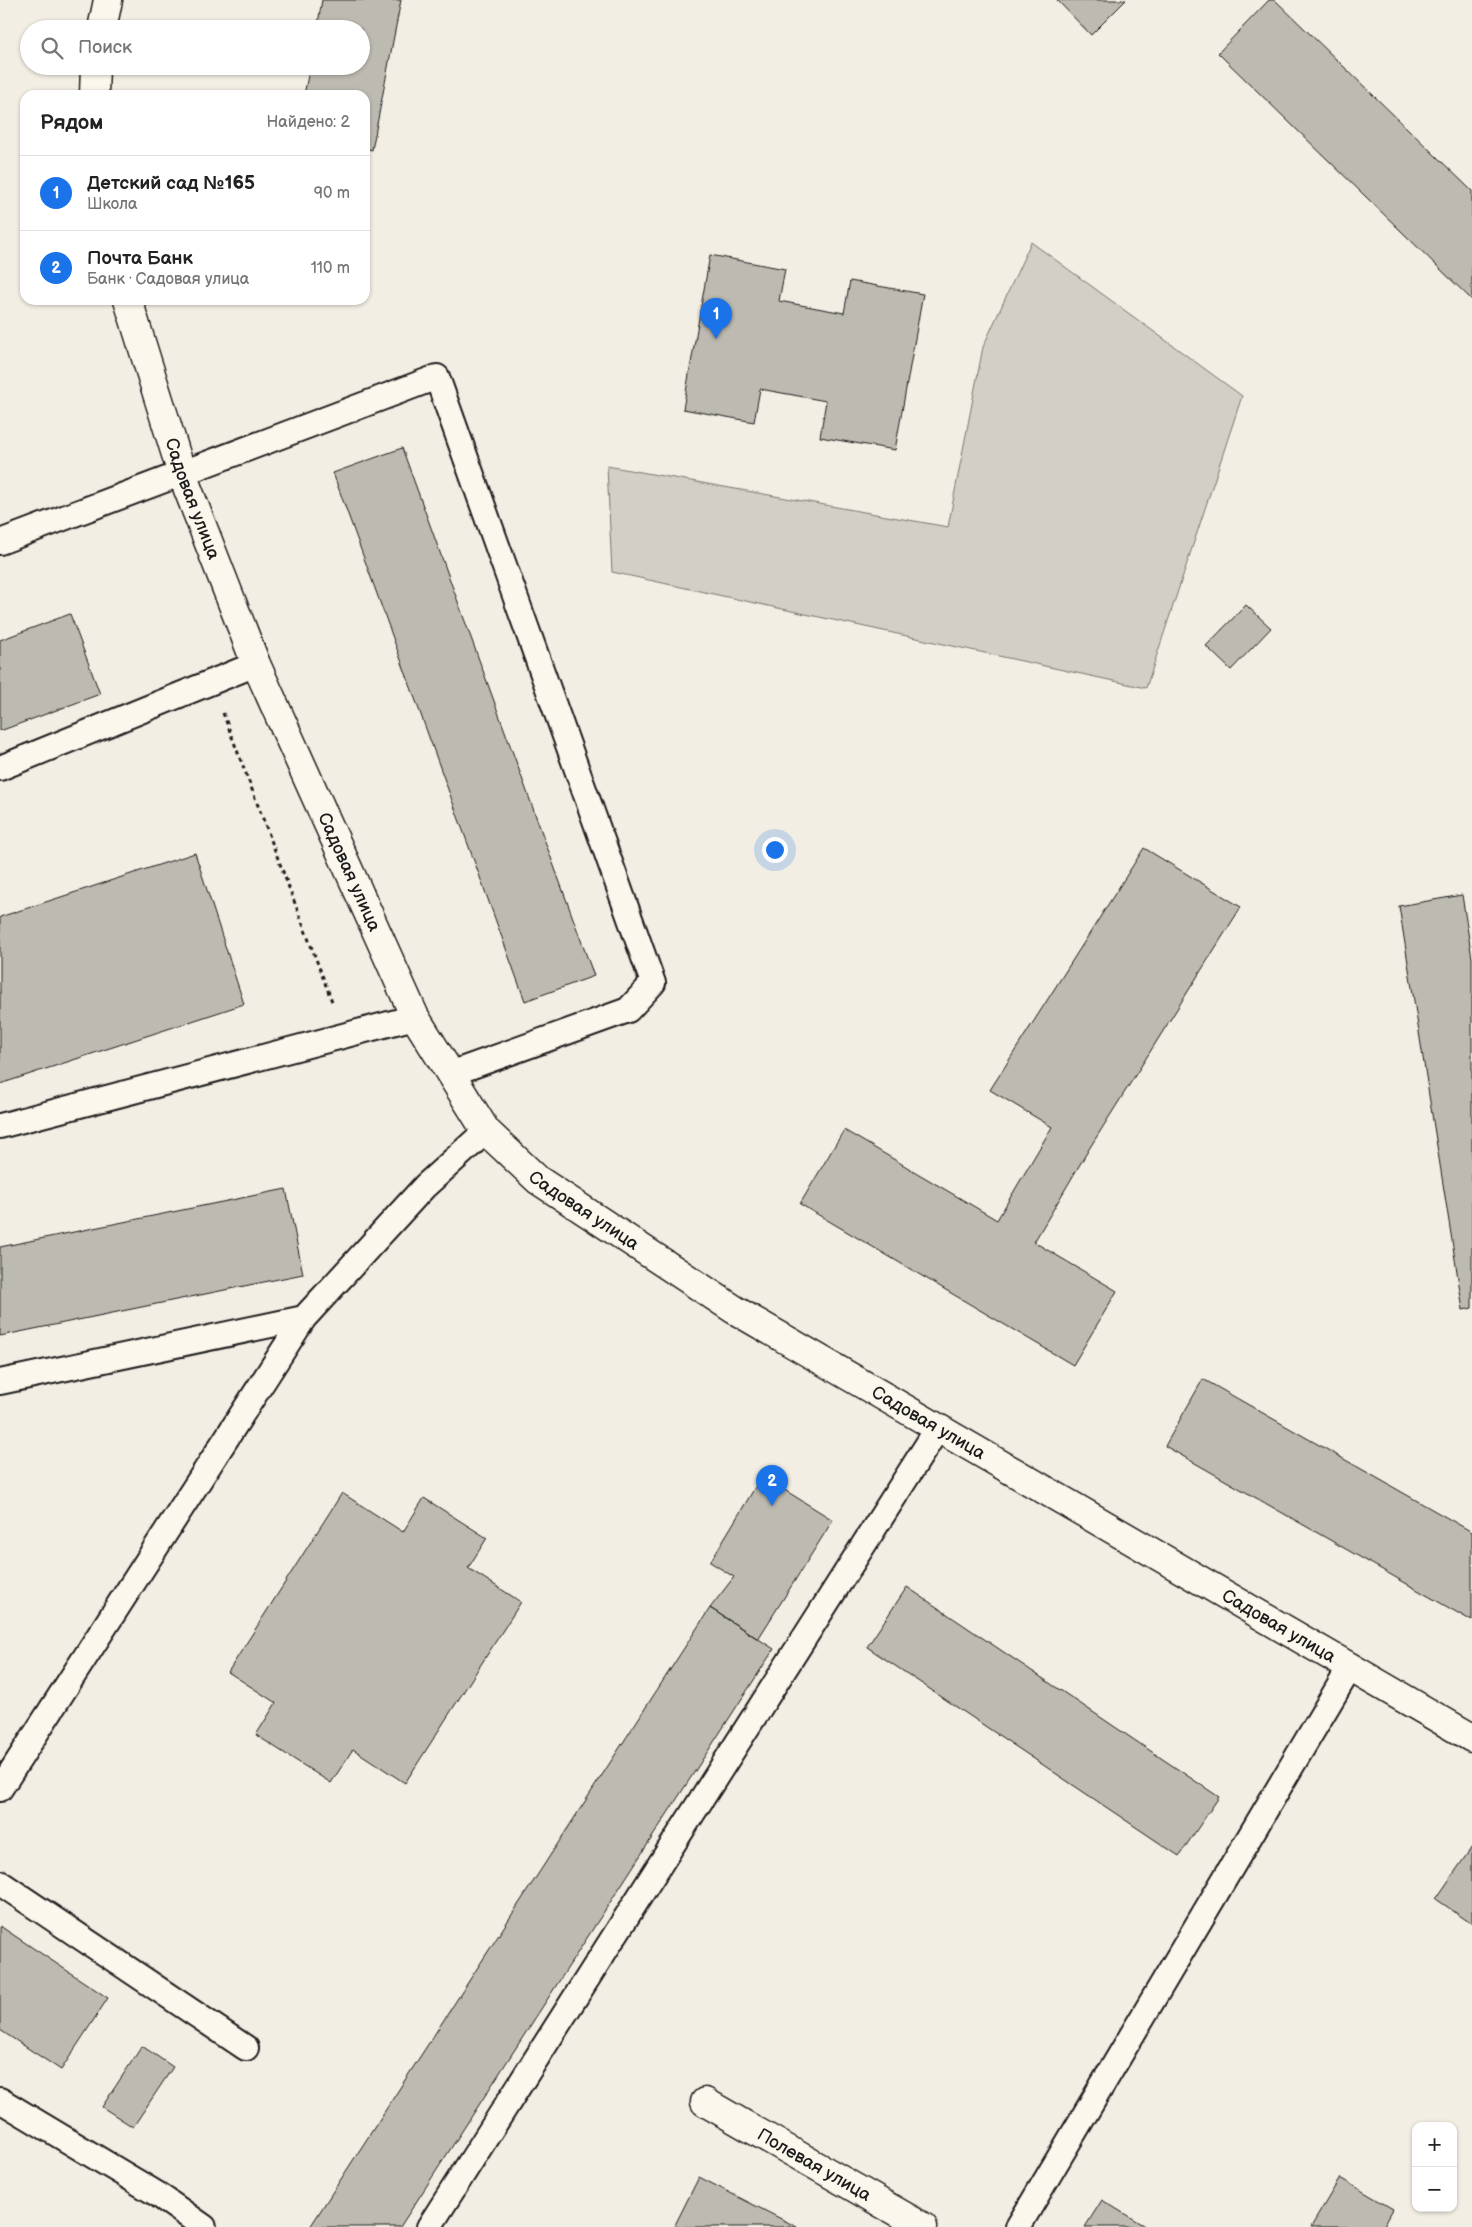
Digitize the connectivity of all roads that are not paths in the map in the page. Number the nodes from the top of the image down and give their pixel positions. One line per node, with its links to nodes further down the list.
1 (108, 0): 2 (street)
2 (104, 20)
3 (95, 75): 4 (street)
4 (94, 90)
5 (130, 305): 6 (street, Садовая улица)
6 (182, 474): 7 (lane); 8 (street, Садовая улица); 11 (lane)
7 (0, 542)
8 (256, 664): 9 (lane); 10 (street, Садовая улица)
9 (0, 768)
10 (415, 1017): 11 (street, Садовая улица); 12 (lane)
11 (450, 1074): 13 (street, Садовая улица)
12 (0, 1126)
13 (486, 1131): 14 (lane); 16 (street, Садовая улица)
14 (304, 1318): 15 (lane); 19 (lane)
15 (0, 1382)
16 (938, 1428): 17 (street, Садовая улица); 25 (lane)
17 (1351, 1666): 18 (street, Садовая улица); 27 (lane)
18 (1472, 1738)
19 (0, 1789)
20 (0, 1883): 21 (lane)
21 (246, 2048)
22 (0, 2100): 24 (lane)
23 (705, 2102): 26 (street, Полевая улица)
24 (204, 2227)
25 (429, 2227)
26 (923, 2227)
27 (1018, 2227)

